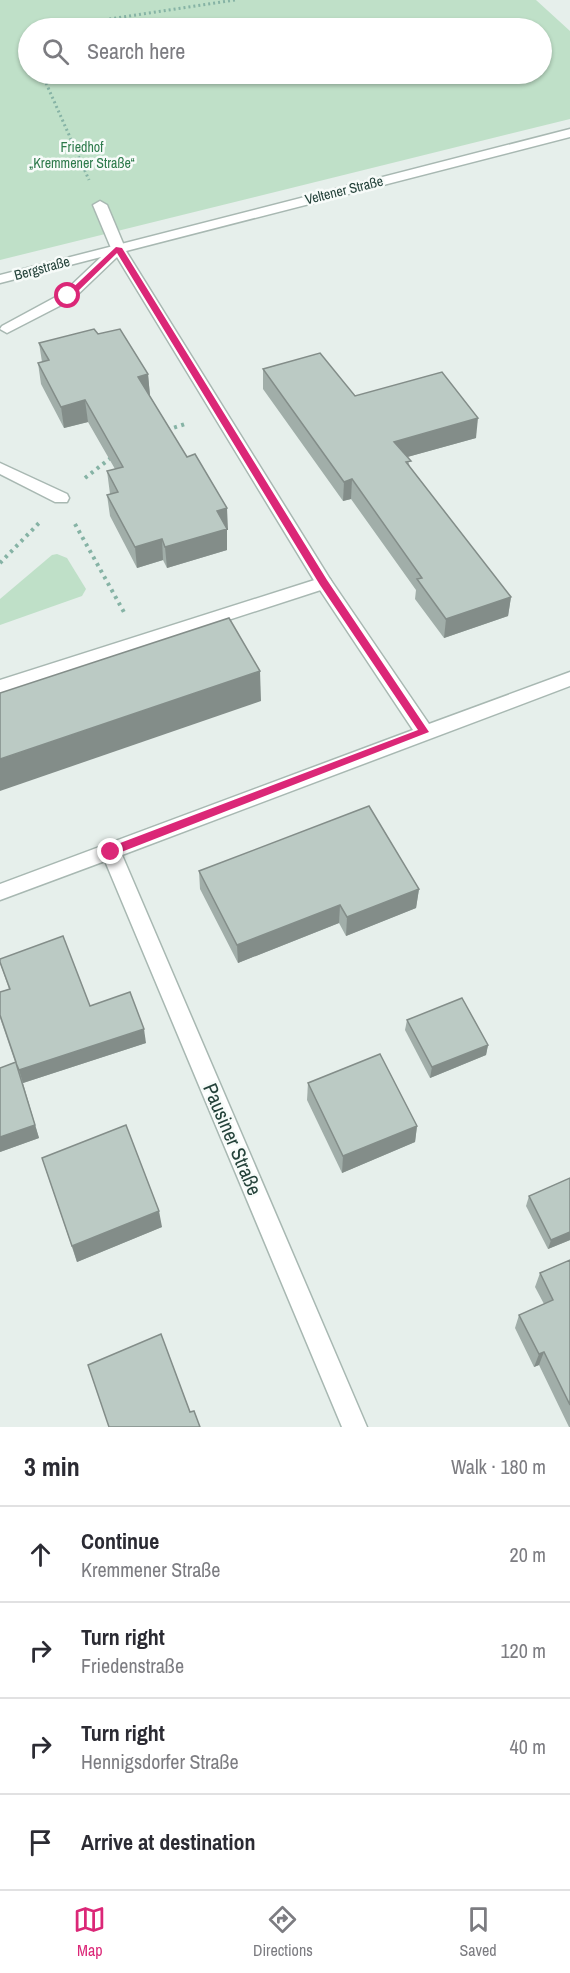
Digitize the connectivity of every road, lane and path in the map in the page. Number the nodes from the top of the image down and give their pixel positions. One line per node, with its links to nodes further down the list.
1 (235, 0): 2 (path)
2 (117, 18)
3 (46, 84): 5 (path)
4 (570, 133): 6 (street, Veltener Straße)
5 (100, 205): 6 (street)
6 (118, 248): 7 (street, Bergstraße); 8 (street); 9 (street)
7 (0, 279)
8 (2, 327)
9 (218, 414): 10 (path); 15 (street)
10 (164, 431)
11 (120, 452): 13 (path)
12 (0, 468): 13 (street)
13 (61, 498): 14 (path); 16 (path)
14 (0, 563)
15 (324, 583): 16 (street); 19 (street)
16 (140, 641): 18 (street)
17 (570, 679): 19 (street)
18 (0, 687)
19 (424, 732): 20 (street)
20 (111, 852): 21 (street); 22 (street, Pausiner Straße)
21 (0, 892)
22 (355, 1427)

